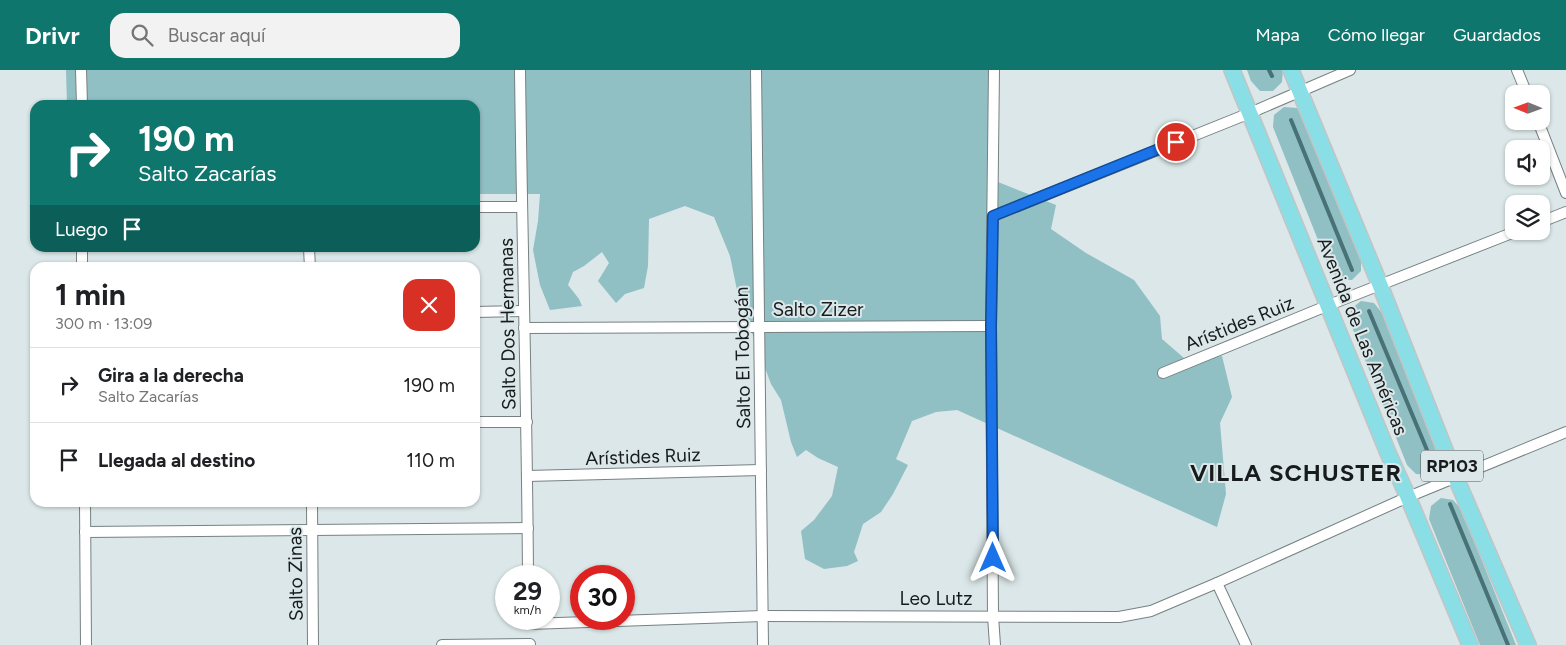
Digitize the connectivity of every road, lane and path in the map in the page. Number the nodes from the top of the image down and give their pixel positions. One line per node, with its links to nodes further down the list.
1 (81, 70): 11 (street)
2 (520, 70): 16 (street, Salto Dos Hermanas)
3 (756, 70): 26 (street, Salto El Tobogán)
4 (994, 70): 18 (street)
5 (1232, 70): 12 (main road, Avenida de Las Américas / RP103)
6 (1291, 70): 10 (main road, Avenida de Las Américas / RP103)
7 (1350, 70): 10 (street)
8 (1517, 70): 9 (street)
9 (1523, 85)
10 (1300, 91): 12 (street); 21 (main road, Avenida de Las Américas / RP103)
11 (82, 100)
12 (1250, 113): 18 (street); 22 (main road, Avenida de Las Américas / RP103)
13 (1542, 130): 14 (street)
14 (1566, 193)
15 (480, 207): 16 (street)
16 (522, 207): 23 (street, Salto Dos Hermanas)
17 (1566, 212): 19 (street)
18 (993, 216): 25 (street)
19 (1550, 218)
20 (1505, 236): 21 (street, Arístides Ruiz)
21 (1380, 285): 22 (street, Arístides Ruiz); 34 (main road, Avenida de Las Américas / RP103)
22 (1329, 305): 28 (street, Arístides Ruiz); 35 (main road, Avenida de Las Américas / RP103)
23 (524, 311): 24 (street); 27 (street, Salto Dos Hermanas)
24 (480, 312)
25 (991, 326): 26 (street, Salto Zizer); 44 (street)
26 (759, 327): 27 (street, Salto Zizer); 32 (street, Salto El Tobogán)
27 (524, 328): 30 (street, Salto Dos Hermanas)
28 (1163, 373)
29 (480, 422): 30 (street)
30 (527, 422): 33 (street, Salto Dos Hermanas)
31 (1566, 432): 34 (street, Leo Lutz)
32 (761, 470): 33 (street, Arístides Ruiz); 43 (street, Salto El Tobogán)
33 (527, 476): 38 (street, Salto Dos Hermanas)
34 (1456, 478): 35 (street, Leo Lutz); 55 (main road, Avenida de Las Américas / RP103)
35 (1408, 497): 42 (street, Leo Lutz); 54 (main road, Avenida de Las Américas / RP103)
36 (85, 507): 40 (street)
37 (312, 507): 39 (street, Salto Zinas)
38 (528, 528): 39 (street); 41 (street, Salto Dos Hermanas)
39 (312, 530): 40 (street); 48 (street, Salto Zinas)
40 (85, 532): 47 (street)
41 (528, 565)
42 (1217, 583): 44 (street, Leo Lutz); 53 (street)
43 (762, 616): 44 (street, Leo Lutz); 45 (street, Leo Lutz); 51 (street, Salto El Tobogán)
44 (993, 616): 52 (street)
45 (560, 620)
46 (529, 630): 50 (street)
47 (86, 645)
48 (313, 645)
49 (442, 645): 50 (street)
50 (530, 645)
51 (763, 645)
52 (995, 645)
53 (1246, 645)
54 (1470, 645)
55 (1528, 645)

